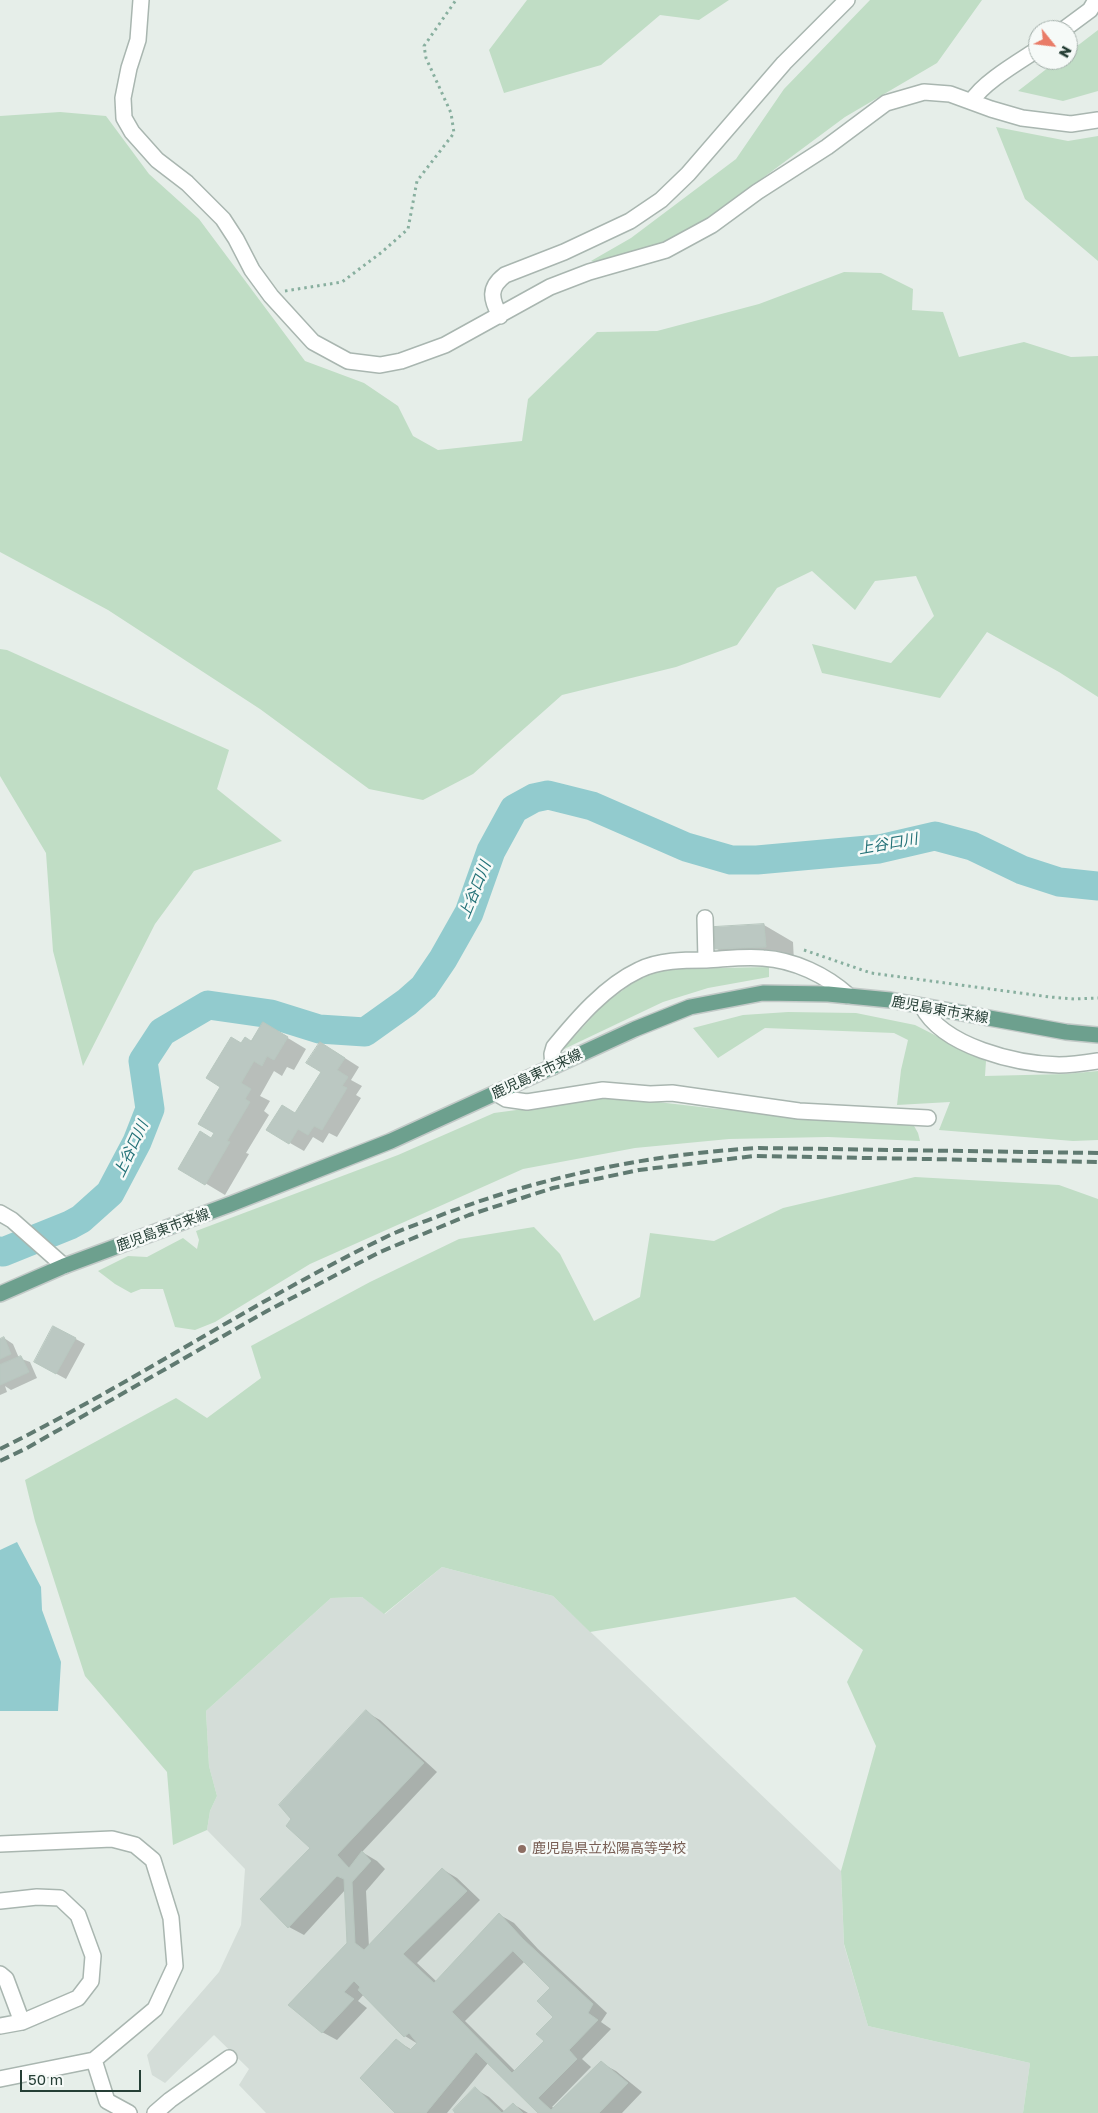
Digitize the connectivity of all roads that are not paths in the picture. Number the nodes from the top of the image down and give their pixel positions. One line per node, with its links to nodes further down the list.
1 (141, 0): 8 (street)
2 (848, 0): 8 (street)
3 (1096, 0): 4 (street)
4 (1076, 20)
5 (1028, 56): 6 (street)
6 (972, 101): 7 (street); 8 (street)
7 (1098, 120)
8 (500, 316)
9 (705, 918): 10 (street)
10 (706, 960): 11 (street); 15 (street)
11 (849, 996): 12 (main road, 鹿児島東市来線); 15 (main road, 鹿児島東市来線)
12 (922, 1006): 13 (main road, 鹿児島東市来線); 14 (street)
13 (1098, 1035)
14 (1098, 1061)
15 (553, 1067): 16 (main road, 鹿児島東市来線)
16 (496, 1093): 17 (street); 19 (main road, 鹿児島東市来線)
17 (928, 1118)
18 (0, 1214): 19 (street)
19 (64, 1266): 20 (main road, 鹿児島東市来線)
20 (0, 1294)
21 (0, 1844): 27 (street)
22 (0, 1901): 24 (street)
23 (0, 1974): 24 (street)
24 (22, 2022): 25 (street)
25 (0, 2026)
26 (230, 2058): 31 (street)
27 (94, 2060): 28 (street); 29 (street)
28 (0, 2079)
29 (102, 2107): 30 (street)
30 (129, 2113)
31 (155, 2113)

